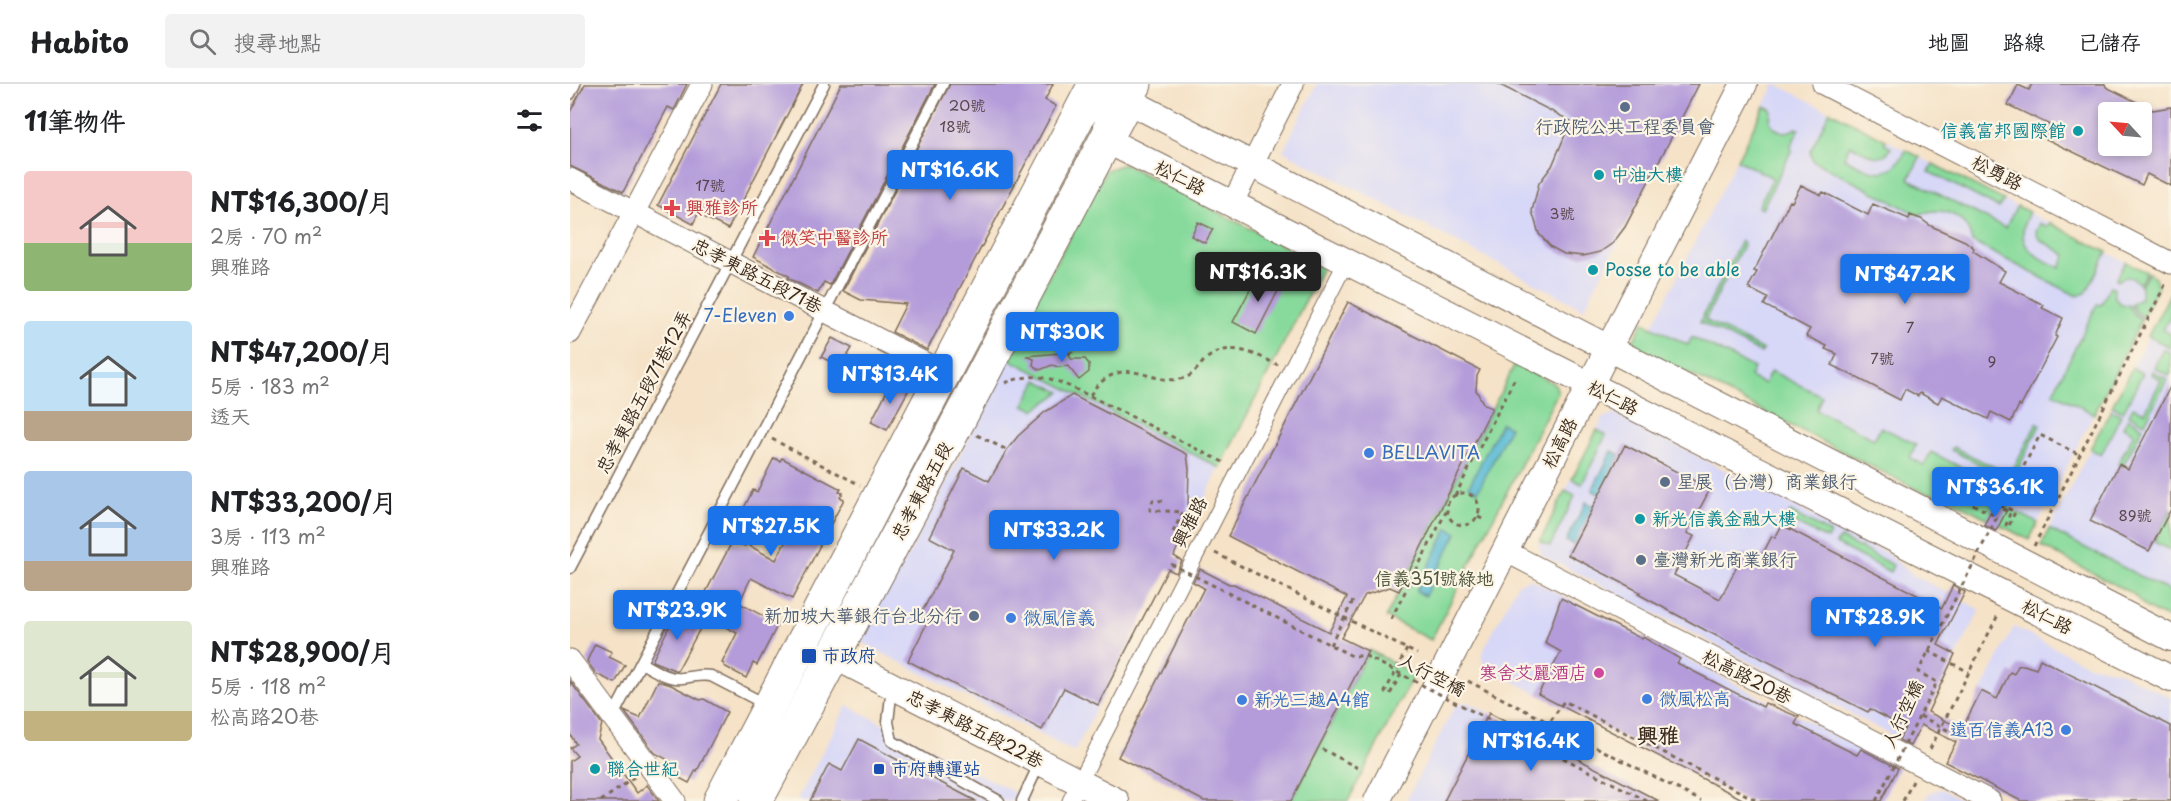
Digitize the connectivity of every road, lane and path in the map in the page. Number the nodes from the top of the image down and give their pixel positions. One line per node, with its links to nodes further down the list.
1 (575, 84): 10 (lane)
2 (702, 84): 15 (street)
3 (824, 84): 16 (lane, 忠孝東路五段71巷12弄)
4 (942, 84): 20 (lane)
5 (1095, 84): 24 (main road, 忠孝東路五段)
6 (1293, 84): 12 (street)
7 (1744, 84): 22 (street, 松高路)
8 (1823, 84): 18 (street, 松勇路)
9 (1123, 88): 11 (main road, 忠孝東路五段); 12 (street)
10 (570, 94)
11 (1106, 140): 14 (street, 松仁路); 56 (main road, 忠孝東路五段)
12 (1252, 165): 14 (street); 22 (street)
13 (570, 179): 15 (street, 忠孝東路五段71巷)
14 (1232, 204): 17 (street, 松仁路)
15 (633, 212): 16 (street, 忠孝東路五段71巷); 21 (street)
16 (730, 262): 20 (street, 忠孝東路五段71巷); 47 (lane, 忠孝東路五段71巷12弄)
17 (1346, 262): 23 (street, 興雅路); 27 (street, 松仁路)
18 (2171, 263)
19 (2171, 274): 32 (path)
20 (825, 312): 24 (street, 忠孝東路五段71巷); 29 (lane)
21 (570, 333)
22 (1609, 348): 27 (street, 松高路); 51 (street)
23 (1289, 371): 28 (path); 44 (street, 興雅路)
24 (944, 373): 34 (main road, 忠孝東路五段)
25 (1514, 380): 35 (path)
26 (998, 386): 28 (path)
27 (1589, 386): 45 (street, 松高路); 61 (street, 松仁路)
28 (1090, 396): 33 (path)
29 (761, 433): 34 (path); 58 (lane)
30 (973, 433): 31 (path)
31 (1007, 450)
32 (2080, 455): 38 (path); 43 (path)
33 (1231, 466)
34 (880, 495): 64 (main road, 忠孝東路五段)
35 (1455, 496): 39 (path); 40 (path)
36 (1957, 496): 38 (path); 38 (path); 54 (path, 人行空橋, bridge)
37 (1163, 501): 42 (path)
38 (2003, 506)
39 (1447, 510): 40 (path); 50 (path)
40 (1478, 517): 41 (path)
41 (1485, 520)
42 (1173, 532)
43 (2036, 543)
44 (1200, 545): 53 (path); 74 (street, 興雅路)
45 (1505, 551): 71 (street, 松高路20巷); 82 (street, 松高路)
46 (1171, 564): 52 (path, 人行空橋, bridge)
47 (570, 568)
48 (1354, 599): 52 (path, bridge)
49 (1997, 618): 59 (path)
50 (1391, 620)
51 (2171, 638)
52 (1330, 645): 60 (path, 人行空橋, bridge)
53 (1407, 649): 55 (path); 60 (path)
54 (1928, 651): 59 (path); 66 (path, 人行空橋, bridge)
55 (1417, 654)
56 (834, 656): 63 (street, 忠孝東路五段22巷); 78 (main road, 忠孝東路五段)
57 (570, 660): 65 (street)
58 (641, 663): 64 (lane); 65 (lane)
59 (1969, 672): 71 (path)
60 (1401, 674): 68 (path, 人行空橋, bridge)
61 (2171, 680)
62 (1468, 681): 84 (path)
63 (892, 686): 70 (street, 忠孝東路五段22巷); 79 (lane)
64 (770, 706): 77 (main road, 忠孝東路五段)
65 (613, 716): 72 (street)
66 (1920, 716): 67 (path, bridge); 86 (path, 人行空橋, bridge)
67 (1959, 736)
68 (1536, 743): 83 (path, 人行空橋); 85 (path, bridge)
69 (1322, 749): 73 (path)
70 (1041, 762): 74 (street, 忠孝東路五段22巷); 80 (lane)
71 (1921, 766): 87 (path); 88 (street, 松高路20巷)
72 (649, 767): 75 (path); 76 (street)
73 (1358, 768)
74 (1075, 792): 81 (street, 忠孝東路五段22巷)
75 (601, 801)
76 (675, 801)
77 (720, 801)
78 (756, 801)
79 (999, 801)
80 (1022, 801)
81 (1116, 801)
82 (1377, 801)
83 (1647, 801)
84 (1701, 801)
85 (1758, 801)
86 (1876, 801)
87 (1903, 801)
88 (1990, 801)

